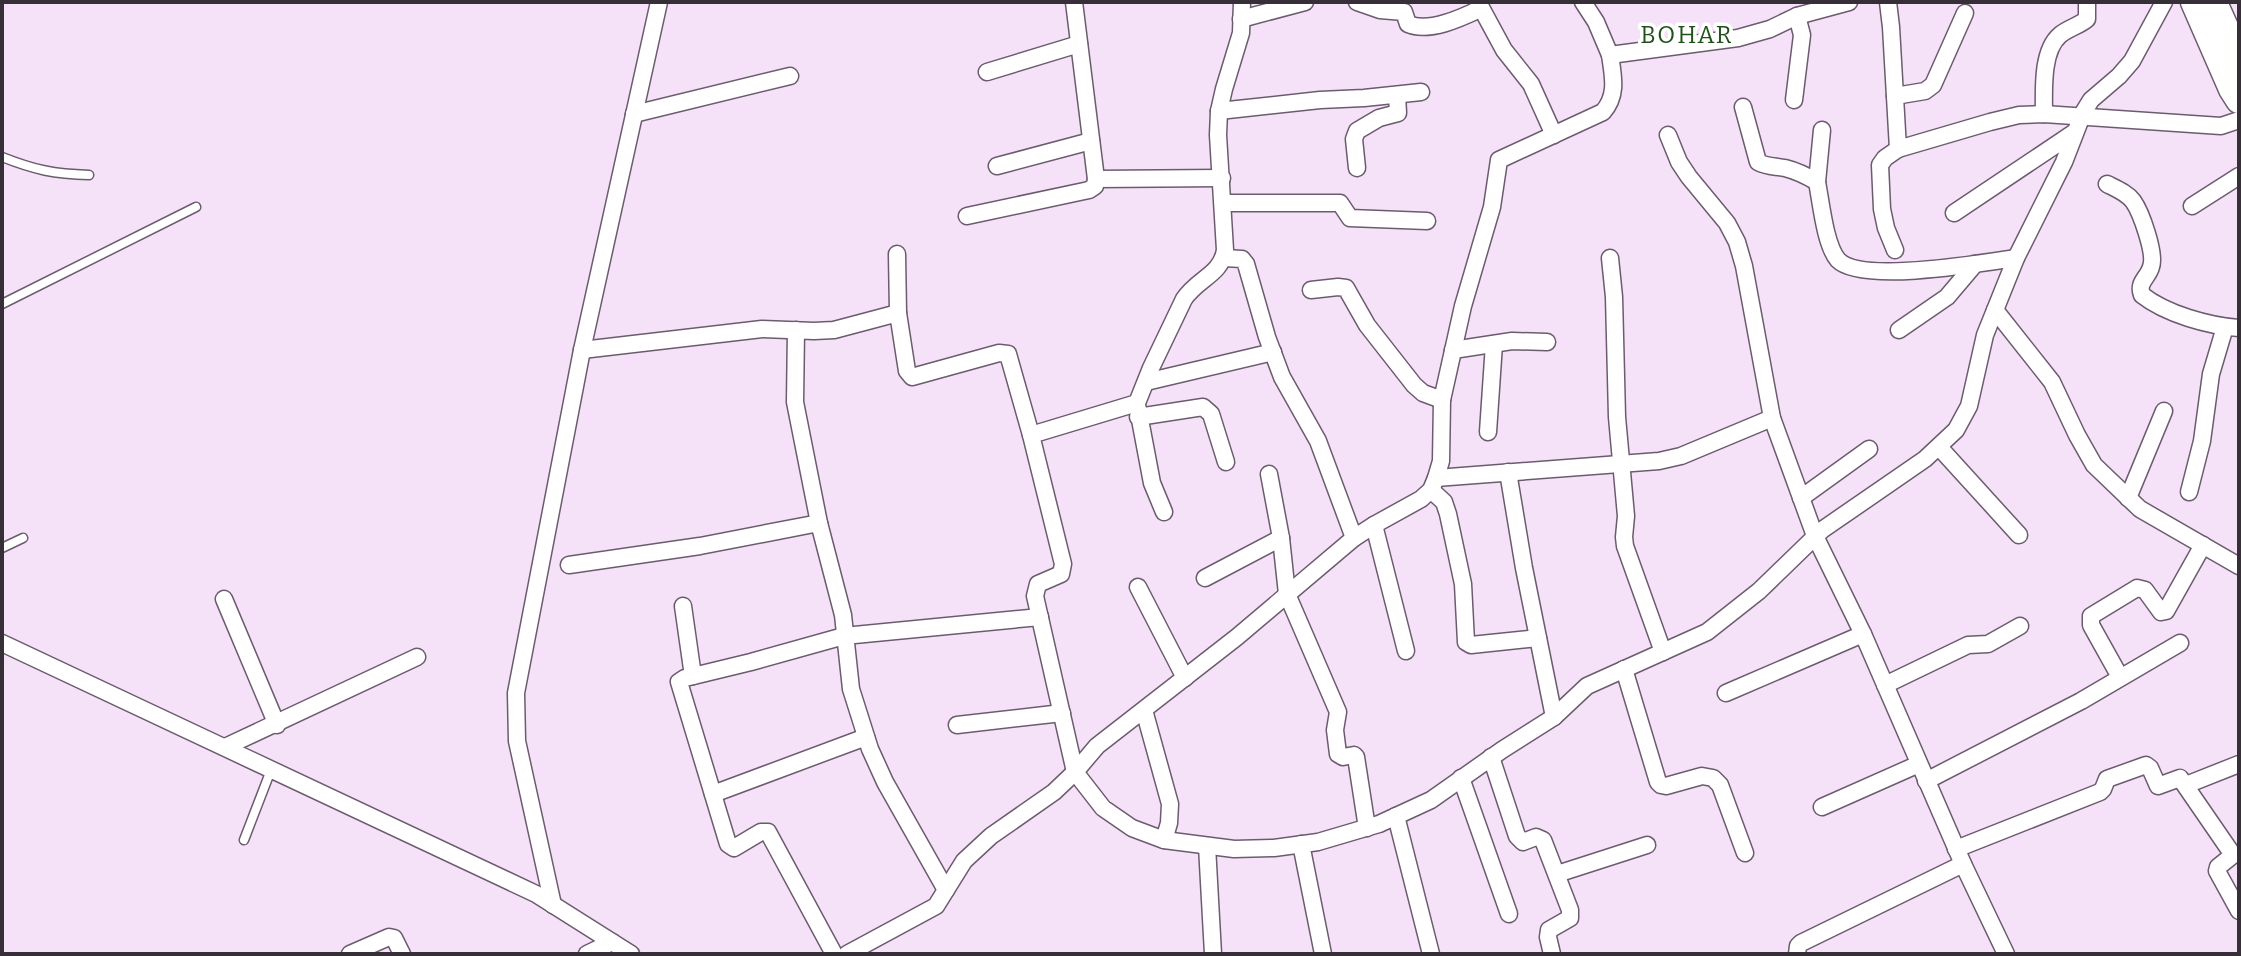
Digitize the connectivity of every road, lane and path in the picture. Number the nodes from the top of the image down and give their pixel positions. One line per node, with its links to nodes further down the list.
1 (659, 2): 28 (street)
2 (1074, 2): 16 (street)
3 (1305, 2): 13 (street)
4 (1357, 2): 12 (street)
5 (1583, 2): 17 (street)
6 (1849, 2): 15 (street)
7 (1888, 2): 23 (street)
8 (2087, 2): 29 (street)
9 (2164, 2): 31 (street)
10 (2194, 2): 25 (main road)
11 (2213, 2): 18 (main road)
12 (1479, 5): 33 (street)
13 (1241, 10): 27 (street)
14 (1965, 13): 23 (street)
15 (1797, 16): 17 (street); 24 (street)
16 (1079, 44): 19 (street); 35 (street)
17 (1610, 55): 33 (street)
18 (2239, 58)
19 (987, 72)
20 (790, 76): 28 (street)
21 (1421, 92): 22 (street)
22 (1397, 95): 27 (street); 39 (street)
23 (1895, 96): 36 (street)
24 (1794, 100)
25 (2239, 100)
26 (1743, 107): 44 (street)
27 (1219, 111): 42 (street)
28 (634, 114): 67 (street)
29 (2044, 114): 31 (street); 36 (street)
30 (2239, 120): 31 (street)
31 (2078, 124): 49 (street); 56 (street)
32 (1822, 130): 44 (street)
33 (1554, 135): 68 (street)
34 (1668, 135): 74 (street)
35 (1091, 141): 38 (street); 43 (street)
36 (1898, 149): 52 (street)
37 (2, 157): 40 (lane)
38 (997, 166)
39 (1357, 168)
40 (89, 175)
41 (2239, 176): 47 (street)
42 (1222, 178): 43 (street); 46 (street)
43 (1096, 179): 50 (street)
44 (1817, 182): 57 (street)
45 (2107, 184): 62 (street)
46 (1223, 203): 51 (street); 54 (street)
47 (2192, 206)
48 (196, 207): 59 (lane)
49 (1954, 213)
50 (967, 216)
51 (1427, 221)
52 (1895, 250)
53 (897, 254): 61 (street)
54 (1224, 258): 69 (street); 70 (street)
55 (1610, 258): 80 (street)
56 (2016, 258): 57 (street); 60 (street)
57 (1975, 264): 64 (street)
58 (1311, 290): 71 (street)
59 (2, 304)
60 (1995, 310): 77 (street); 86 (street)
61 (898, 313): 63 (street); 76 (street)
62 (2232, 328): 84 (street)
63 (796, 330): 67 (street); 88 (street)
64 (1899, 330)
65 (1547, 342): 66 (street)
66 (1494, 344): 68 (street); 75 (street)
67 (582, 350): 149 (street)
68 (1453, 350): 71 (street)
69 (1273, 352): 70 (street); 94 (street)
70 (1146, 382): 72 (street)
71 (1442, 400): 83 (street)
72 (1138, 410): 76 (street); 79 (street); 87 (street)
73 (2164, 411): 86 (street)
74 (1772, 418): 80 (street); 85 (street)
75 (1488, 432)
76 (1031, 435): 104 (street)
77 (1939, 447): 90 (street); 91 (street)
78 (1869, 449): 85 (street)
79 (1226, 462)
80 (1621, 464): 81 (street); 112 (street)
81 (1508, 472): 83 (street); 108 (street)
82 (1269, 474): 93 (street)
83 (1434, 484): 89 (street); 108 (street)
84 (2189, 492)
85 (1801, 498): 91 (street)
86 (2128, 498): 95 (street)
87 (1164, 512)
88 (819, 523): 97 (street); 107 (street)
89 (1374, 525): 94 (street); 111 (street)
90 (2019, 535)
91 (1815, 536): 106 (street); 112 (street)
92 (23, 538): 96 (lane)
93 (1281, 538): 99 (street); 101 (street)
94 (1354, 538): 101 (street)
95 (2203, 545): 98 (street); 116 (street)
96 (2, 548)
97 (569, 565)
98 (2239, 566)
99 (1205, 578)
100 (1138, 587): 117 (street)
101 (1287, 594): 117 (street); 138 (street)
102 (224, 599): 123 (street)
103 (683, 606): 115 (street)
104 (1040, 617): 107 (street); 121 (street)
105 (2020, 626): 118 (street)
106 (1863, 634): 118 (street); 119 (street)
107 (844, 636): 115 (street); 125 (street)
108 (1538, 638): 122 (street)
109 (2, 643): 126 (street)
110 (2180, 643): 116 (street)
111 (1406, 651)
112 (1663, 652): 114 (street)
113 (417, 657): 123 (street)
114 (1624, 669): 122 (street); 144 (street)
115 (693, 676): 135 (street)
116 (2120, 677): 133 (street)
117 (1185, 678): 120 (street)
118 (1885, 685): 128 (street)
119 (1726, 693)
120 (1144, 710): 131 (street); 140 (street)
121 (1062, 713): 124 (street); 131 (street)
122 (1554, 717): 127 (street)
123 (277, 725): 126 (street)
124 (957, 725)
125 (866, 737): 135 (street); 148 (street)
126 (225, 747): 130 (street)
127 (1491, 757): 132 (street); 147 (street)
128 (1919, 764): 133 (street); 136 (street)
129 (2239, 764): 134 (street)
130 (271, 770): 139 (lane); 149 (street)
131 (1075, 772): 140 (street); 148 (street)
132 (1461, 778): 137 (street); 151 (street)
133 (1926, 781): 146 (street)
134 (2186, 785): 145 (street); 146 (street)
135 (713, 794): 157 (street)
136 (1822, 807)
137 (1396, 816): 138 (street); 161 (street)
138 (1367, 828): 141 (street)
139 (244, 840)
140 (1164, 840): 143 (street)
141 (1301, 844): 143 (street); 160 (street)
142 (1647, 845): 147 (street)
143 (1207, 846): 159 (street)
144 (1745, 853)
145 (2236, 853): 150 (street)
146 (1959, 856): 163 (street); 164 (street)
147 (1557, 874): 162 (street)
148 (946, 890): 158 (street)
149 (553, 905): 152 (street)
150 (2239, 911)
151 (1509, 914)
152 (612, 942): 155 (street); 156 (street)
153 (350, 954): 154 (street)
154 (402, 954)
155 (587, 954)
156 (631, 954)
157 (834, 954)
158 (847, 954)
159 (1213, 954)
160 (1323, 954)
161 (1431, 954)
162 (1552, 954)
163 (1797, 954)
164 (2006, 954)

